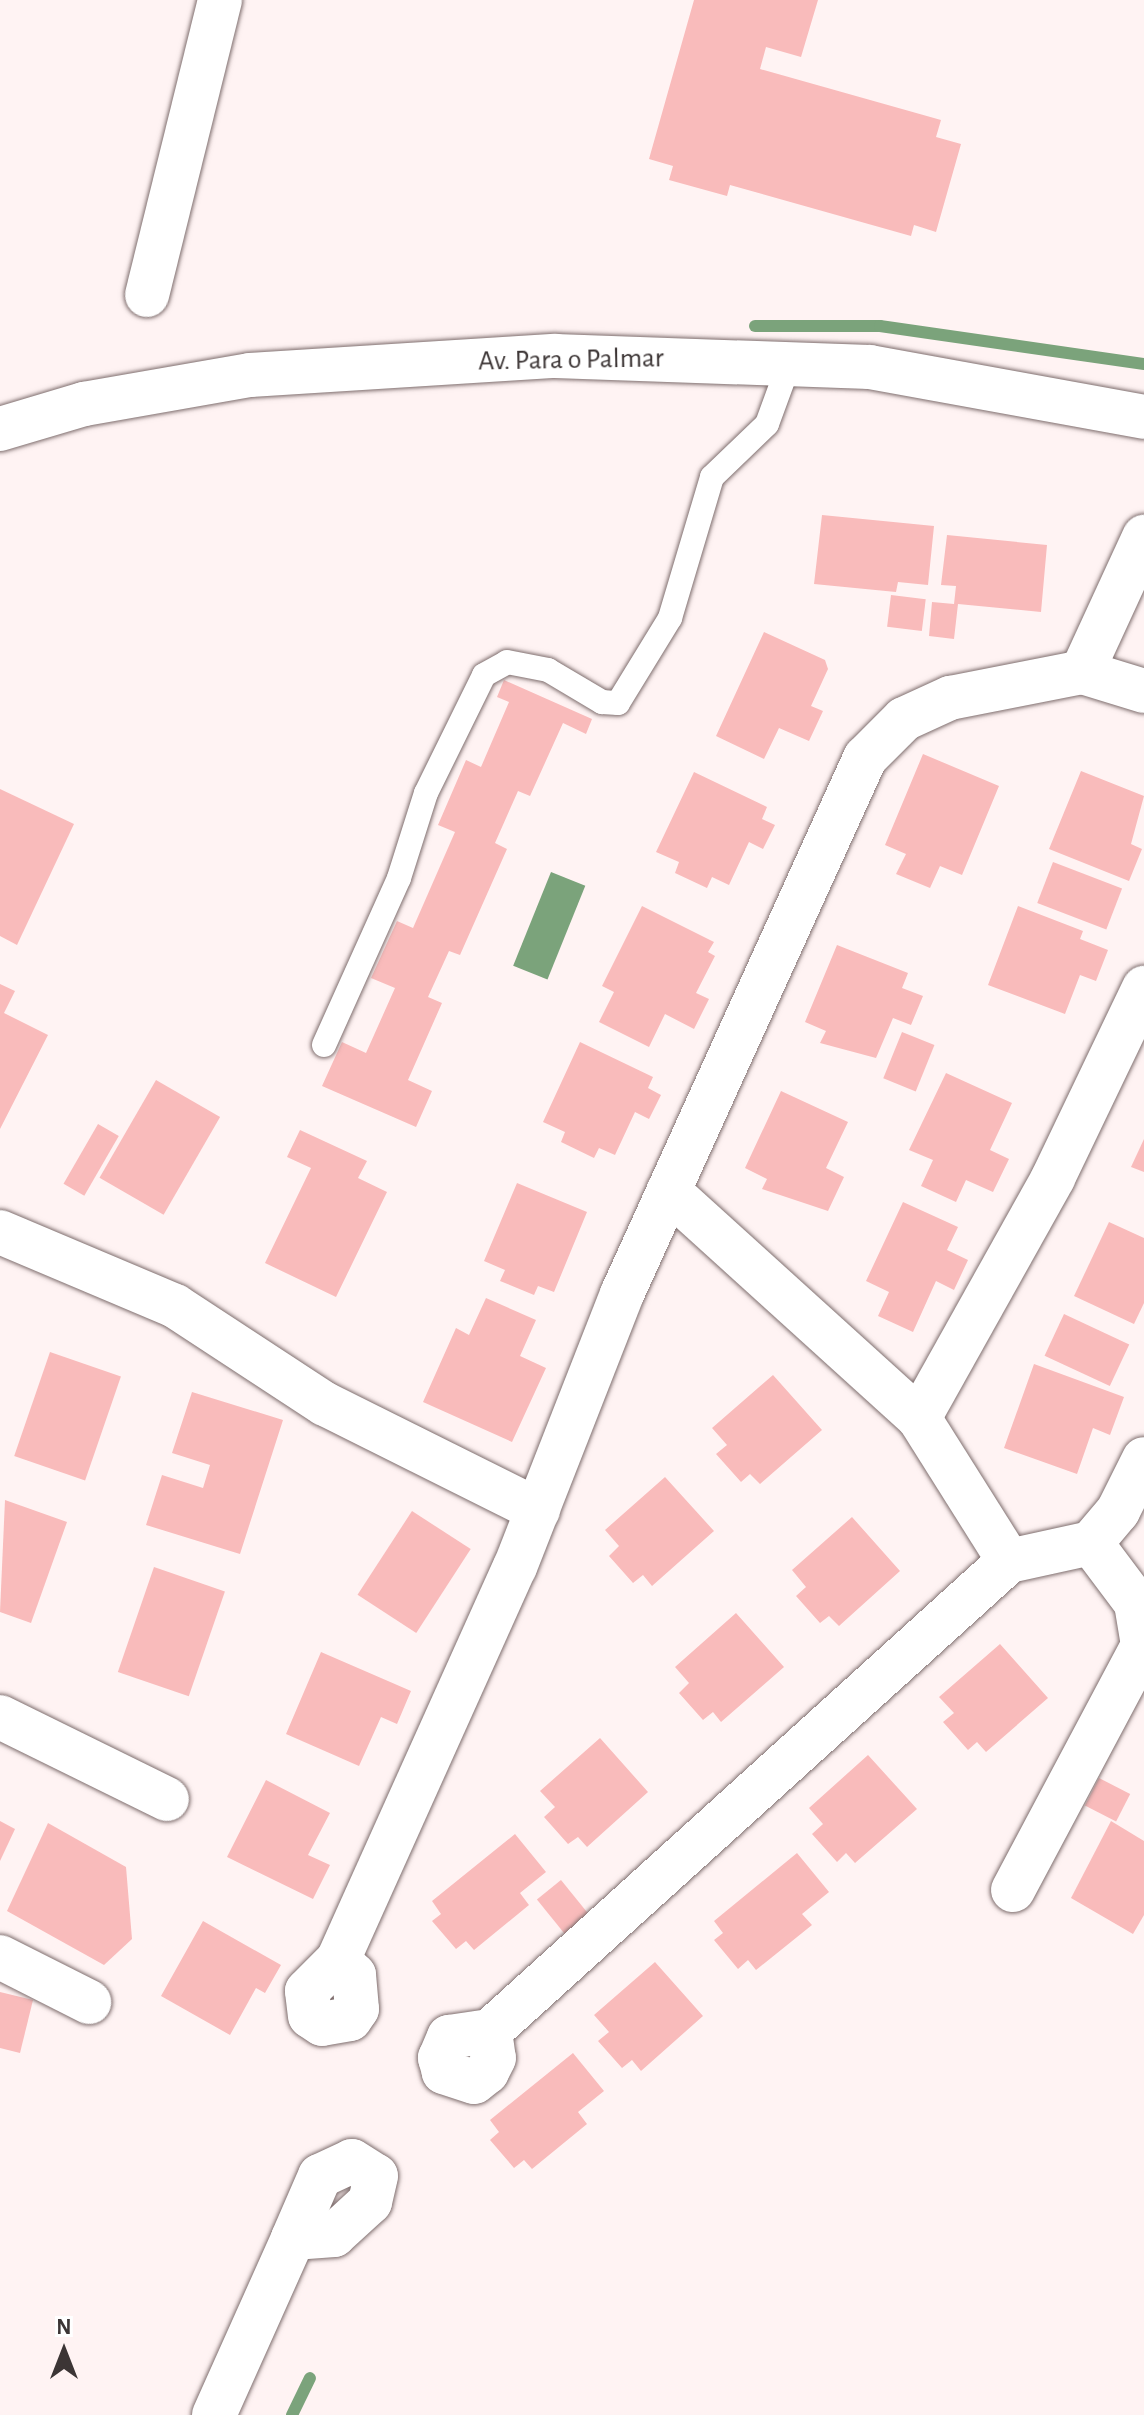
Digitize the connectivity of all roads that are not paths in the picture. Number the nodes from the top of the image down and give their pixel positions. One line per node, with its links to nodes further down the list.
1 (220, 0): 2 (street)
2 (147, 295)
3 (790, 361): 4 (street, Av. Para o Palmar); 5 (street, Av. Para o Palmar); 10 (lane)
4 (1144, 417)
5 (0, 429)
6 (1144, 537): 7 (street)
7 (1082, 672): 8 (street); 11 (street)
8 (1144, 691)
9 (1144, 988): 13 (street)
10 (324, 1045)
11 (669, 1191): 13 (street); 15 (street)
12 (0, 1232): 15 (street)
13 (919, 1418): 17 (street)
14 (1144, 1459): 16 (street)
15 (538, 1510): 22 (street)
16 (1091, 1543): 17 (street); 20 (street)
17 (1009, 1561): 24 (street)
18 (0, 1717): 19 (street)
19 (167, 1799)
20 (1013, 1890)
21 (0, 1957): 23 (street)
22 (338, 1960)
23 (89, 2002)
24 (490, 2031)
25 (293, 2238): 26 (street)
26 (214, 2415)

